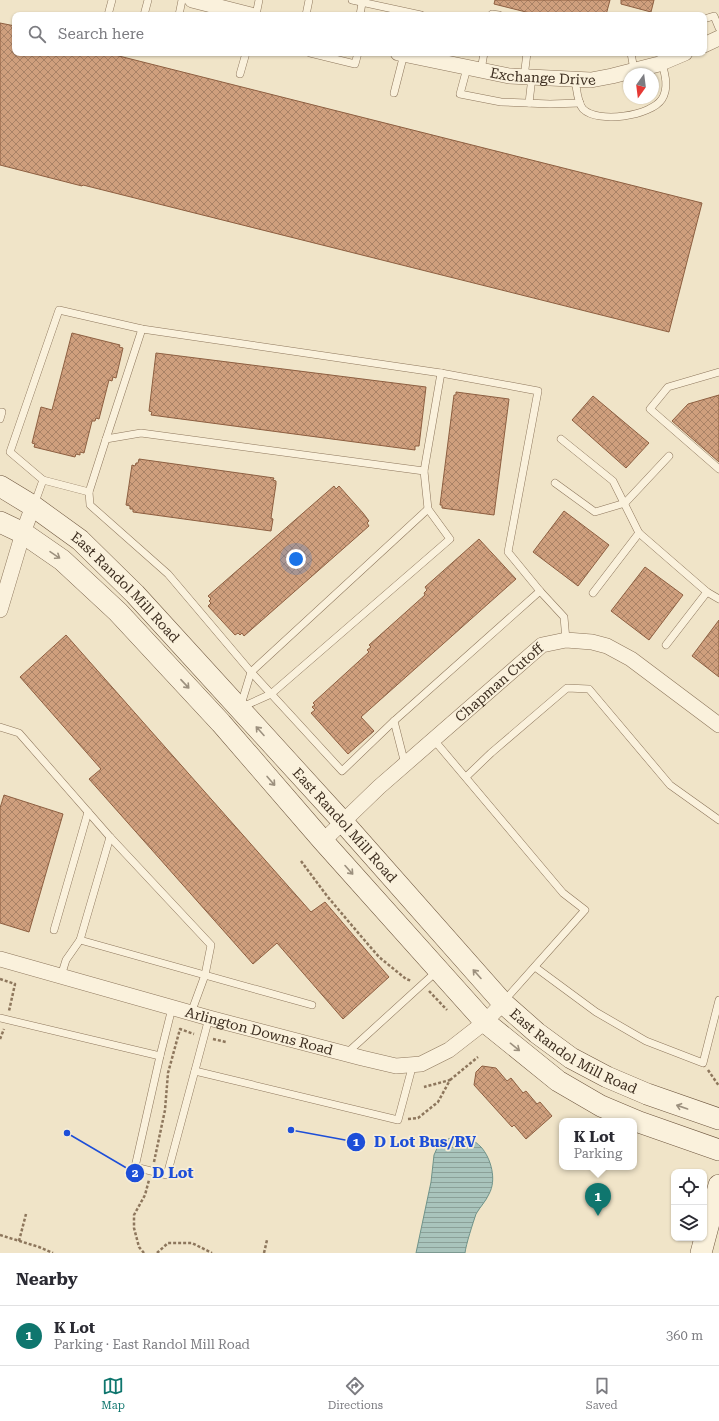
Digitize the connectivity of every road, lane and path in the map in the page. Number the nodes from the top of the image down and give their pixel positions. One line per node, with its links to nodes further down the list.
1 (112, 0): 10 (lane)
2 (148, 0): 11 (lane)
3 (182, 0): 12 (lane)
4 (192, 0): 9 (street)
5 (259, 0): 14 (lane)
6 (309, 0): 15 (lane)
7 (352, 0): 8 (lane)
8 (362, 3): 16 (lane); 17 (lane)
9 (225, 8): 13 (street)
10 (109, 12)
11 (145, 12)
12 (180, 12)
13 (240, 12)
14 (257, 12)
15 (307, 12)
16 (360, 12)
17 (395, 12)
18 (707, 18): 19 (lane)
19 (719, 28)
20 (719, 38): 21 (street)
21 (707, 44)
22 (245, 56): 36 (lane)
23 (327, 56): 24 (lane)
24 (357, 56)
25 (401, 56): 39 (lane)
26 (411, 56): 34 (street, Exchange Drive)
27 (482, 56): 34 (lane)
28 (527, 56): 37 (lane)
29 (632, 56): 32 (lane)
30 (678, 56): 31 (street, Exchange Drive)
31 (662, 63): 33 (street, Exchange Drive); 41 (lane)
32 (634, 68)
33 (642, 68)
34 (474, 69): 37 (street, Exchange Drive); 40 (lane)
35 (623, 73): 38 (street, Exchange Drive)
36 (240, 74)
37 (528, 77): 38 (street, Exchange Drive); 40 (lane)
38 (575, 80): 41 (lane)
39 (394, 93)
40 (529, 103): 41 (lane)
41 (580, 103)
42 (142, 329): 44 (lane); 47 (lane); 52 (lane)
43 (719, 372): 50 (lane)
44 (441, 373): 51 (lane); 62 (lane)
45 (0, 412): 46 (lane)
46 (0, 419)
47 (106, 439): 51 (lane); 55 (lane)
48 (562, 439): 56 (lane)
49 (669, 456): 56 (lane)
50 (719, 469)
51 (424, 470): 58 (lane)
52 (43, 480): 55 (lane); 57 (lane)
53 (555, 483): 56 (lane)
54 (0, 486): 57 (main road, East Randol Mill Road)
55 (89, 492): 69 (lane)
56 (625, 503): 61 (lane)
57 (33, 506): 60 (street); 71 (main road, East Randol Mill Road)
58 (428, 510): 69 (lane); 70 (lane)
59 (0, 522): 60 (main road, East Randol Mill Road)
60 (23, 533): 66 (street); 71 (main road, East Randol Mill Road, one-way to 71)
61 (639, 533): 63 (lane); 64 (lane)
62 (540, 591): 67 (lane); 72 (lane)
63 (707, 592): 65 (lane); 68 (lane)
64 (594, 593)
65 (718, 596)
66 (1, 604)
67 (566, 640): 73 (street, Chapman Cutoff); 75 (street, Chapman Cutoff)
68 (666, 645)
69 (251, 672): 70 (lane); 71 (lane)
70 (271, 694): 71 (lane); 72 (lane)
71 (230, 716): 80 (main road, East Randol Mill Road, one-way to 71); 82 (main road, East Randol Mill Road, one-way to 82)
72 (394, 721): 76 (lane)
73 (719, 725)
74 (0, 728): 78 (lane)
75 (434, 740): 76 (street, Chapman Cutoff); 77 (lane)
76 (405, 765): 80 (street, Chapman Cutoff)
77 (466, 777): 79 (lane); 87 (lane)
78 (88, 812): 81 (lane); 84 (lane)
79 (719, 820)
80 (343, 822): 82 (street, Chapman Cutoff); 94 (main road, East Randol Mill Road, one-way to 80)
81 (110, 838): 85 (lane); 89 (lane)
82 (323, 841): 88 (main road, East Randol Mill Road, one-way to 88)
83 (301, 861): 92 (path)
84 (54, 930)
85 (80, 940): 89 (lane); 90 (lane)
86 (0, 959): 90 (street, Arlington Downs Road)
87 (535, 967): 94 (lane); 107 (lane)
88 (438, 970): 92 (lane); 102 (main road, East Randol Mill Road)
89 (205, 975): 95 (lane); 99 (lane)
90 (61, 976): 96 (street, Arlington Downs Road)
91 (0, 979): 98 (path)
92 (423, 985): 97 (path); 104 (lane)
93 (719, 1000): 107 (lane)
94 (503, 1003): 102 (street, Arlington Downs Road); 114 (main road, East Randol Mill Road, one-way to 94)
95 (312, 1005)
96 (172, 1008): 99 (street, Arlington Downs Road); 105 (lane)
97 (447, 1010)
98 (8, 1013)
99 (191, 1013): 101 (street, Arlington Downs Road)
100 (0, 1018): 105 (lane)
101 (209, 1018): 104 (street, Arlington Downs Road); 109 (lane)
102 (485, 1022): 108 (street, Arlington Downs Road); 113 (main road, East Randol Mill Road, one-way to 113)
103 (180, 1029): 118 (path)
104 (346, 1054): 108 (street, Arlington Downs Road)
105 (160, 1056): 118 (lane)
106 (478, 1057): 110 (path)
107 (703, 1063): 111 (path)
108 (413, 1064): 115 (lane)
109 (195, 1071): 115 (lane); 118 (lane)
110 (450, 1080): 112 (path); 115 (path)
111 (719, 1086)
112 (424, 1087)
113 (630, 1118)
114 (719, 1119)
115 (398, 1120)
116 (637, 1121): 117 (main road, East Randol Mill Road, one-way to 117)
117 (719, 1150)
118 (151, 1171): 125 (path)
119 (719, 1185): 129 (main road)
120 (26, 1214): 123 (path)
121 (0, 1235): 123 (path)
122 (268, 1240): 128 (path)
123 (19, 1241): 124 (path)
124 (52, 1253)
125 (144, 1253)
126 (157, 1253): 127 (path)
127 (212, 1253)
128 (264, 1253)
129 (702, 1253)

